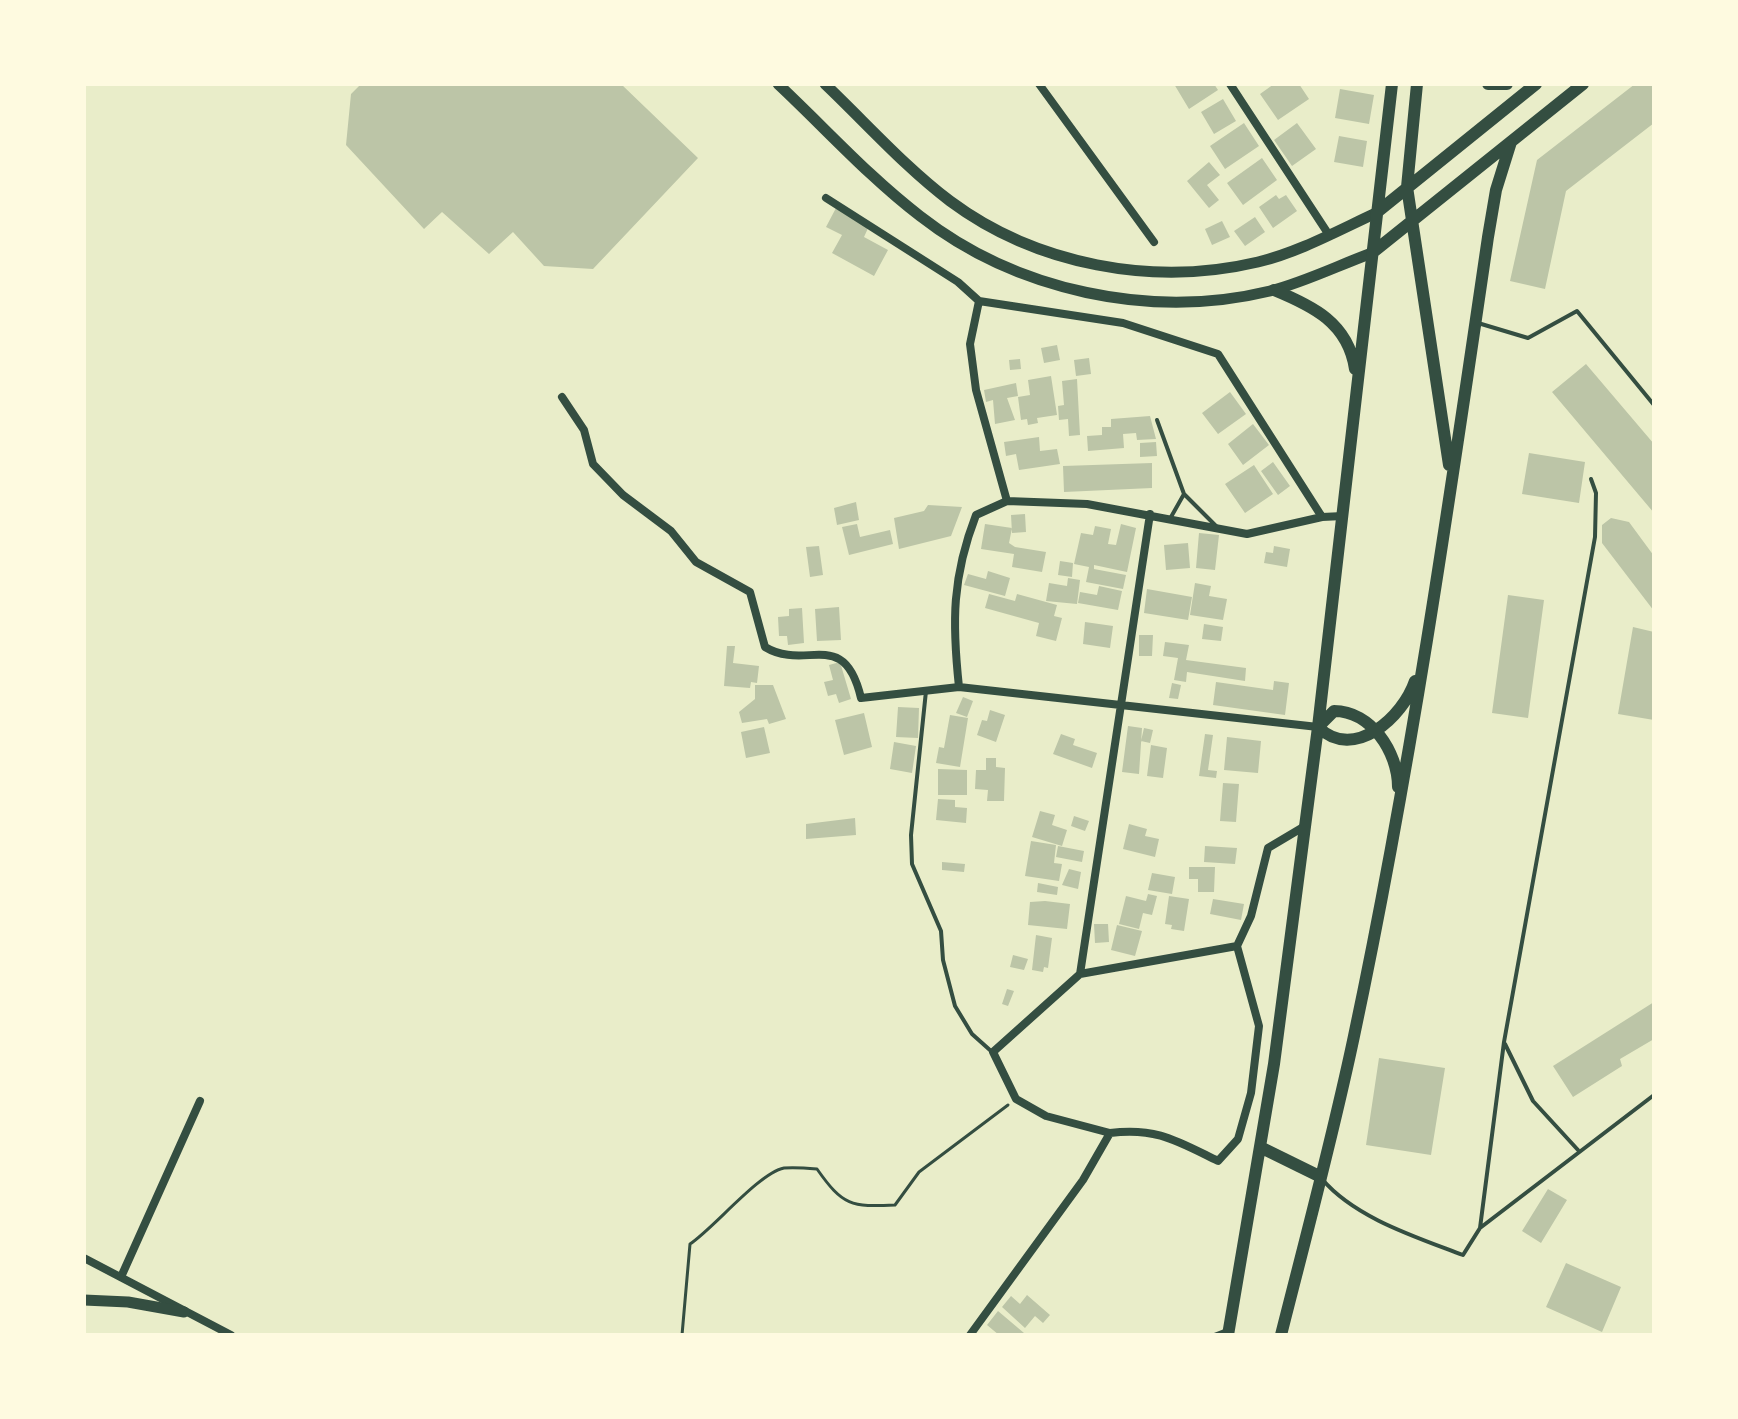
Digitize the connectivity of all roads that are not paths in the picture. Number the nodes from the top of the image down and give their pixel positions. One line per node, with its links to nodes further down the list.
1 (778, 84): 19 (street)
2 (825, 84): 16 (street)
3 (1039, 84): 17 (street)
4 (1230, 84): 16 (street)
5 (1392, 84): 14 (main road)
6 (1417, 84): 12 (main road)
7 (1488, 84): 8 (main road)
8 (1507, 84)
9 (1536, 84): 12 (main road)
10 (1583, 84): 11 (main road)
11 (1511, 142): 15 (main road); 21 (main road)
12 (1407, 187): 14 (main road); 15 (main road)
13 (826, 198): 20 (street)
14 (1376, 213): 16 (street); 18 (main road)
15 (1410, 224): 18 (main road); 27 (main road)
16 (1329, 235)
17 (1154, 242)
18 (1372, 253): 19 (street); 22 (main road)
19 (1274, 290): 22 (main road)
20 (979, 301): 29 (street); 33 (street)
21 (1476, 322): 24 (lane); 27 (main road)
22 (1357, 386): 31 (main road)
23 (562, 397): 37 (street)
24 (1654, 405)
25 (1157, 420): 28 (lane)
26 (1591, 479): 45 (lane)
27 (1450, 488): 35 (main road)
28 (1184, 494): 32 (lane); 34 (lane)
29 (1007, 501): 30 (street); 36 (street)
30 (1150, 514): 32 (street); 38 (street)
31 (1343, 516): 33 (street); 39 (main road)
32 (1171, 517): 34 (street)
33 (1322, 517): 34 (street)
34 (1218, 527)
35 (1428, 644): 40 (main road); 42 (main road)
36 (959, 687): 37 (street); 38 (street)
37 (926, 691): 46 (lane)
38 (1120, 707): 39 (street); 44 (street)
39 (1318, 727): 40 (main road); 40 (main road); 41 (main road)
40 (1376, 730): 42 (main road)
41 (1305, 826): 43 (street); 50 (main road)
42 (1395, 830): 52 (main road)
43 (1237, 946): 44 (street); 49 (street)
44 (1080, 974): 46 (street)
45 (1504, 1042): 51 (lane); 53 (lane)
46 (993, 1052): 49 (street)
47 (1654, 1095): 51 (lane)
48 (200, 1101): 55 (street)
49 (1110, 1133): 60 (street)
50 (1262, 1148): 52 (main road); 58 (main road)
51 (1578, 1150): 53 (lane)
52 (1321, 1177): 53 (lane); 62 (main road)
53 (1480, 1228)
54 (84, 1258): 55 (street)
55 (121, 1277): 57 (street)
56 (84, 1300): 57 (street)
57 (184, 1312): 59 (street)
58 (1228, 1332): 61 (lane)
59 (231, 1335)
60 (970, 1335)
61 (1214, 1335)
62 (1281, 1335)

